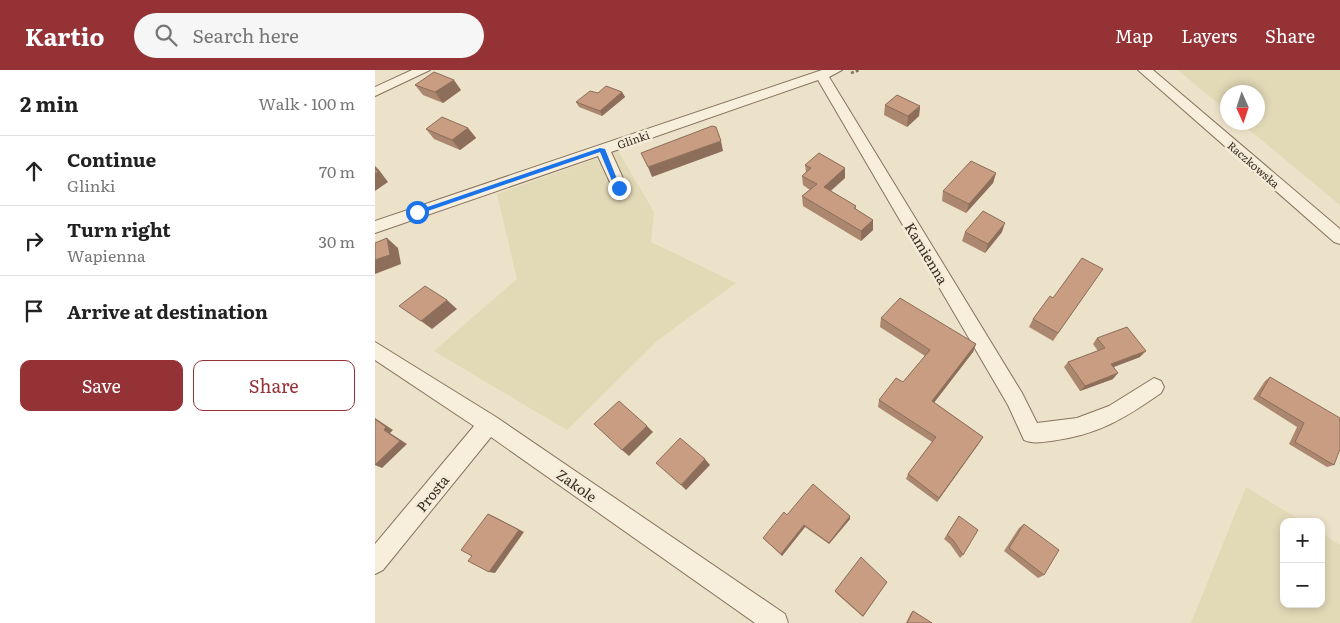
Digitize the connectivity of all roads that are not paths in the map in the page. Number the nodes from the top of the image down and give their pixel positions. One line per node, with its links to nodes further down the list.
1 (423, 70): 4 (street)
2 (1145, 70): 8 (street, Raczkowska)
3 (828, 72): 5 (street, Glinki); 10 (street, Kamienna)
4 (375, 92)
5 (602, 149): 6 (street); 7 (street, Glinki)
6 (619, 188)
7 (375, 227)
8 (1340, 238)
9 (375, 350): 11 (street, Zakole)
10 (1154, 387)
11 (489, 424): 12 (street, Prosta); 13 (street, Zakole)
12 (375, 562)
13 (776, 623)

